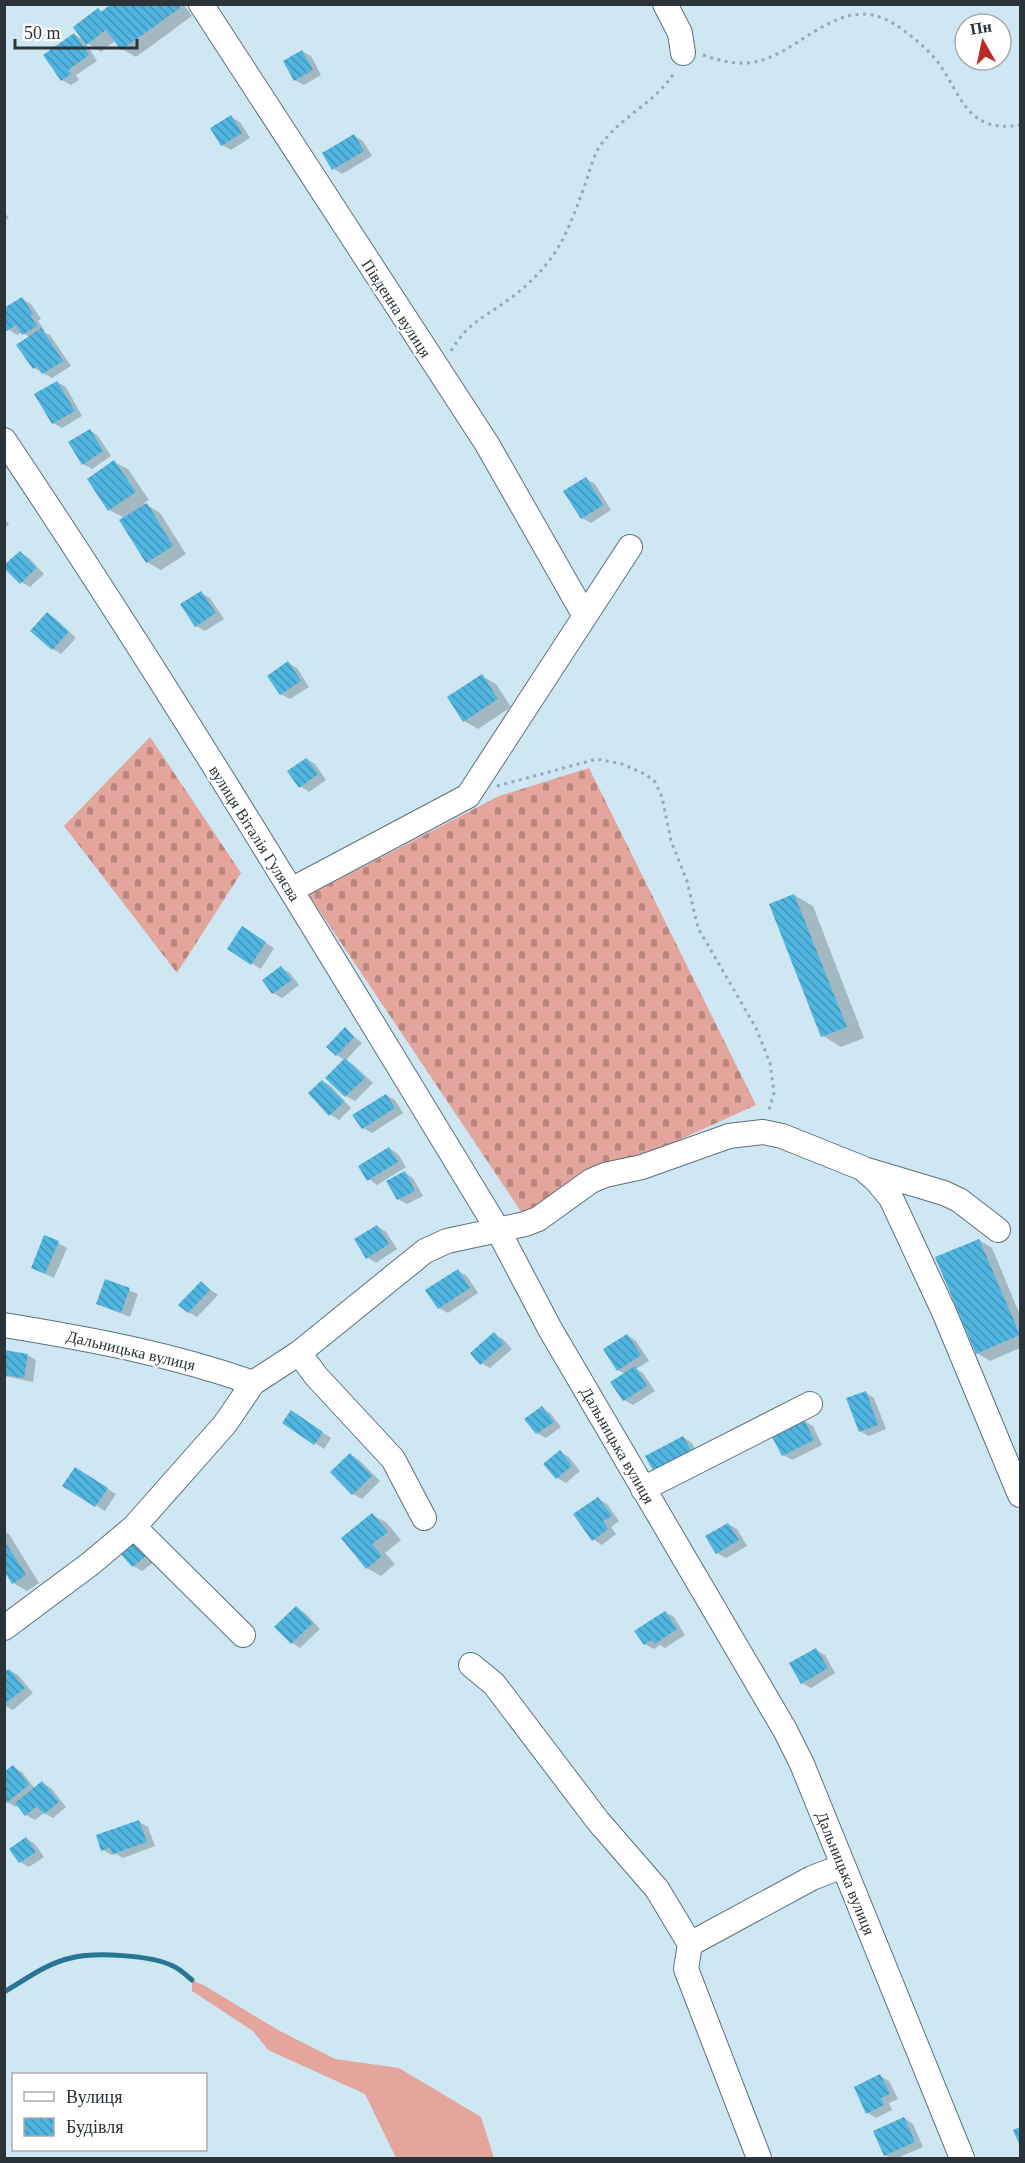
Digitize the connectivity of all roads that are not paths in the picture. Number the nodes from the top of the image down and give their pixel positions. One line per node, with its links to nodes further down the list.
1 (201, 4): 6 (street, Південна вулиця)
2 (665, 4): 3 (street)
3 (683, 53)
4 (4, 440): 7 (street, вулиця Віталія Гуляєва)
5 (630, 547): 6 (street)
6 (585, 616): 7 (street)
7 (291, 890): 9 (street, вулиця Віталія Гуляєва)
8 (862, 1168): 9 (street); 10 (street); 16 (street)
9 (498, 1230): 12 (street); 15 (street, Дальницька вулиця)
10 (998, 1230)
11 (4, 1325): 13 (street, Дальницька вулиця)
12 (299, 1353): 13 (street); 17 (street)
13 (253, 1383): 18 (street)
14 (810, 1404): 15 (street)
15 (643, 1489): 22 (street, Дальницька вулиця)
16 (1020, 1495)
17 (424, 1518)
18 (134, 1527): 19 (street); 20 (street)
19 (4, 1628)
20 (243, 1635)
21 (471, 1665): 23 (street)
22 (843, 1866): 23 (street); 25 (street, Дальницька вулиця)
23 (690, 1944): 24 (street)
24 (759, 2158)
25 (962, 2158)

